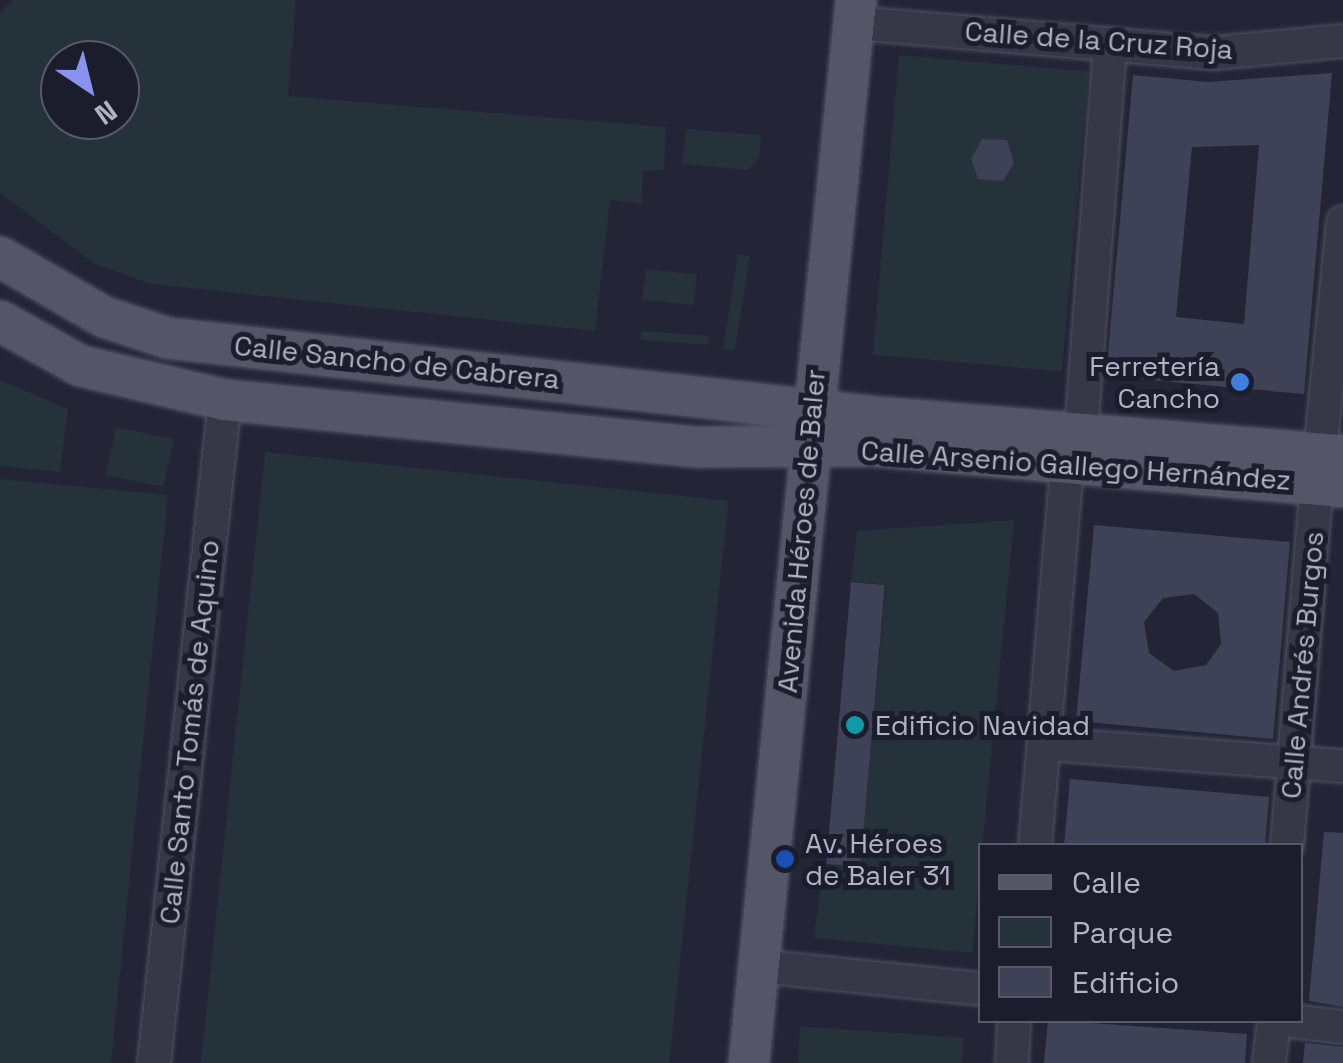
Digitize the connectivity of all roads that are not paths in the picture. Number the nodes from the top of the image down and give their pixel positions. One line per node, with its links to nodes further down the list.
1 (847, 8): 3 (street, Calle de la Cruz Roja); 8 (main road, Avenida Héroes de Baler)
2 (1343, 41): 3 (street, Calle de la Cruz Roja)
3 (1110, 44): 10 (street)
4 (1343, 222): 11 (street, Calle Andrés Burgos)
5 (0, 256): 8 (main road, Calle Sancho de Cabrera)
6 (0, 321): 7 (main road, Calle Sancho de Cabrera)
7 (224, 400): 9 (main road, Calle Sancho de Cabrera); 23 (street, Calle Santo Tomás de Aquino)
8 (803, 407): 9 (main road, Avenida Héroes de Baler); 10 (main road, Calle Arsenio Gallego Hernández)
9 (799, 449): 10 (main road, Calle Arsenio Gallego Hernández); 17 (main road, Avenida Héroes de Baler); 24 (main road, Avenida Héroes de Baler)
10 (1074, 450): 11 (main road, Calle Arsenio Gallego Hernández); 12 (street)
11 (1331, 469): 13 (street, Calle Andrés Burgos)
12 (1048, 744): 13 (street); 15 (street)
13 (1293, 761): 14 (street); 16 (street, Calle Andrés Burgos)
14 (1343, 766)
15 (1035, 843)
16 (1287, 843)
17 (758, 966): 18 (street); 25 (main road, Avenida Héroes de Baler)
18 (978, 988)
19 (1303, 1022): 22 (street)
20 (1014, 1023): 26 (street)
21 (1274, 1023): 27 (street)
22 (1343, 1027)
23 (154, 1063)
24 (726, 1063)
25 (749, 1063)
26 (1012, 1063)
27 (1269, 1063)

